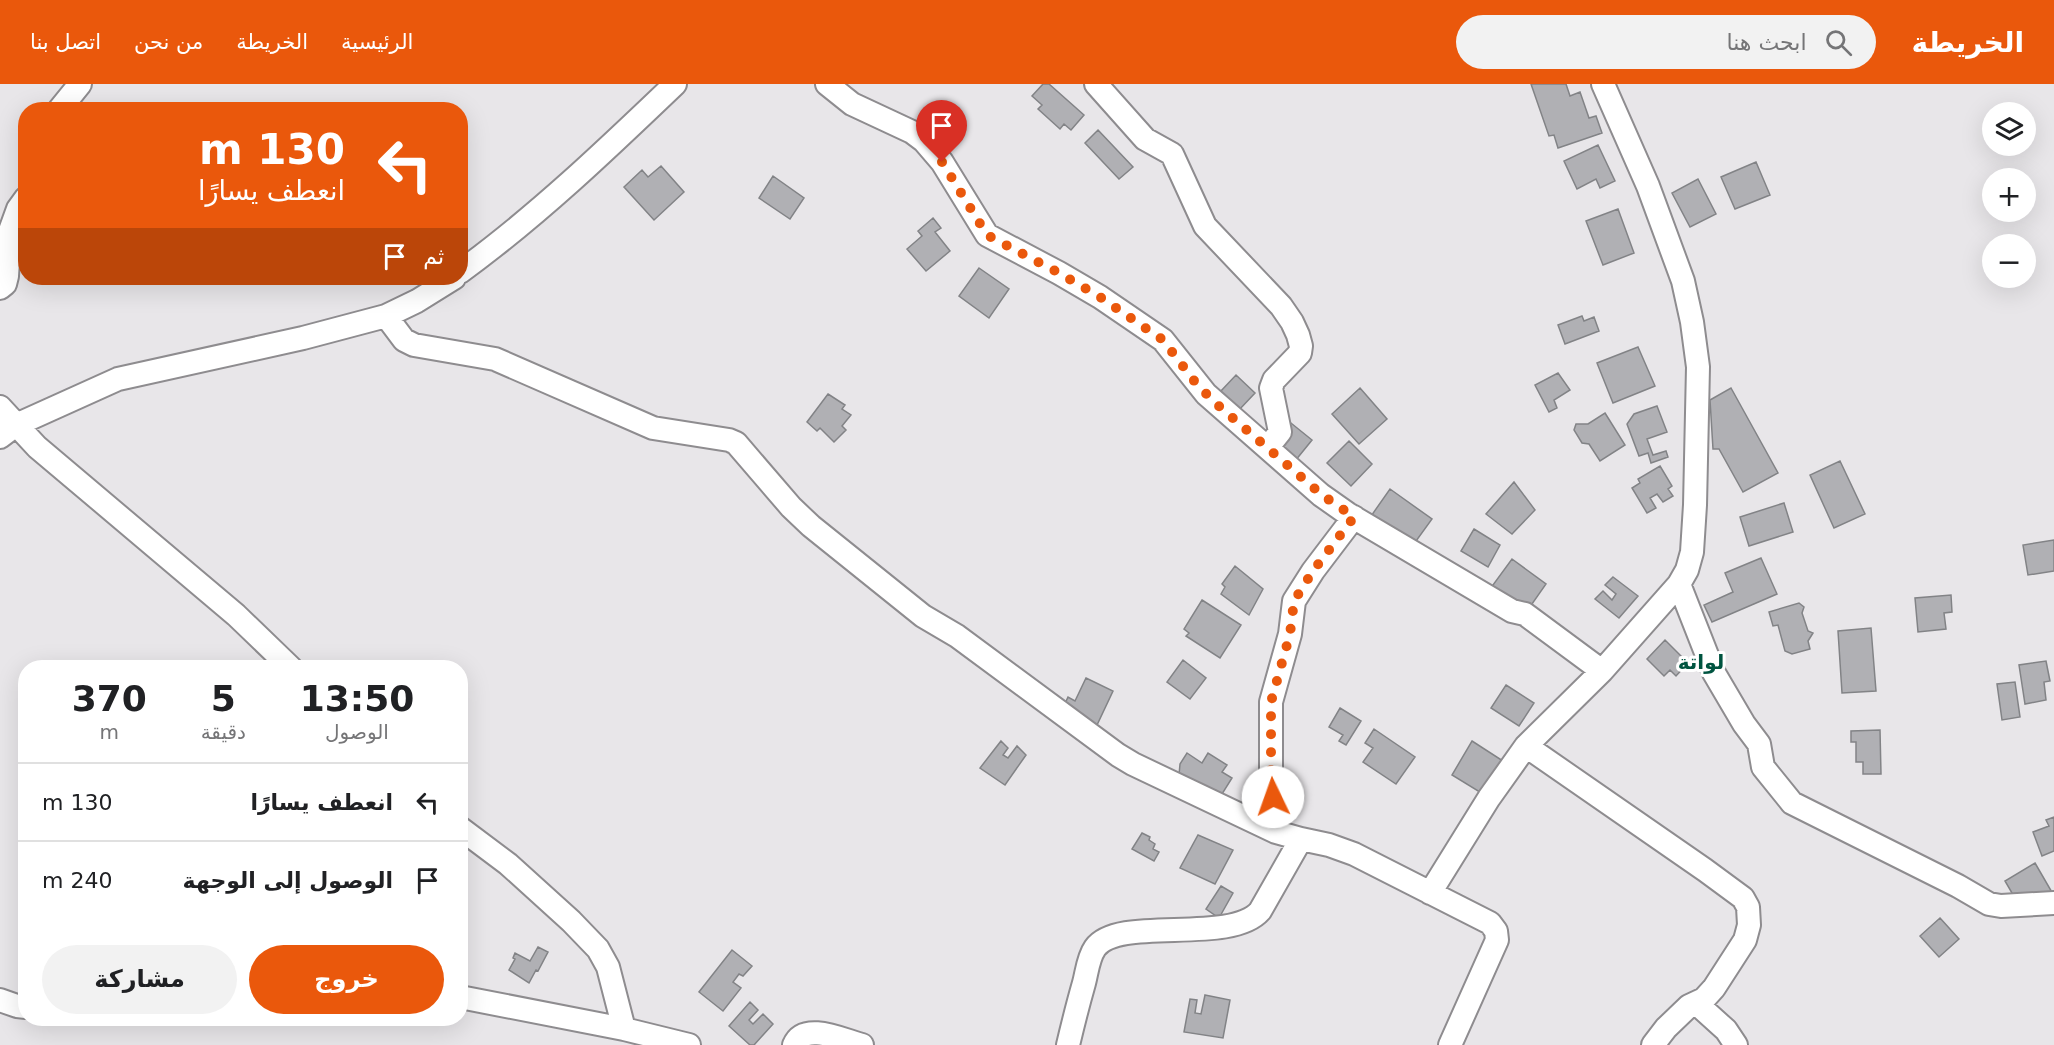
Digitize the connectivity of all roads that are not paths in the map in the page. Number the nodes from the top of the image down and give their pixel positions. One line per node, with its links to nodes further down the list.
1 (80, 84): 6 (street)
2 (675, 84): 8 (street)
3 (827, 84): 14 (street)
4 (1096, 84): 14 (street)
5 (1603, 84): 16 (street)
6 (65, 102)
7 (18, 212): 10 (street)
8 (468, 266)
9 (443, 285): 11 (street)
10 (0, 288)
11 (386, 316): 13 (street); 20 (street)
12 (0, 407): 13 (street)
13 (8, 431): 17 (street)
14 (1268, 447): 15 (street)
15 (1354, 517): 18 (street); 20 (street)
16 (1679, 584): 18 (street); 24 (street)
17 (283, 660)
18 (1602, 671): 19 (street)
19 (1526, 746): 23 (street); 27 (street)
20 (1276, 832): 22 (street)
21 (468, 834): 29 (street)
22 (1301, 839): 23 (street); 33 (street)
23 (1430, 892): 34 (street)
24 (2054, 903)
25 (468, 999): 29 (street)
26 (0, 1000): 28 (street)
27 (1696, 1003): 35 (street); 36 (street)
28 (18, 1006)
29 (624, 1029): 30 (street)
30 (689, 1045)
31 (794, 1045): 32 (street)
32 (862, 1045)
33 (1068, 1045)
34 (1450, 1045)
35 (1653, 1045)
36 (1736, 1045)

